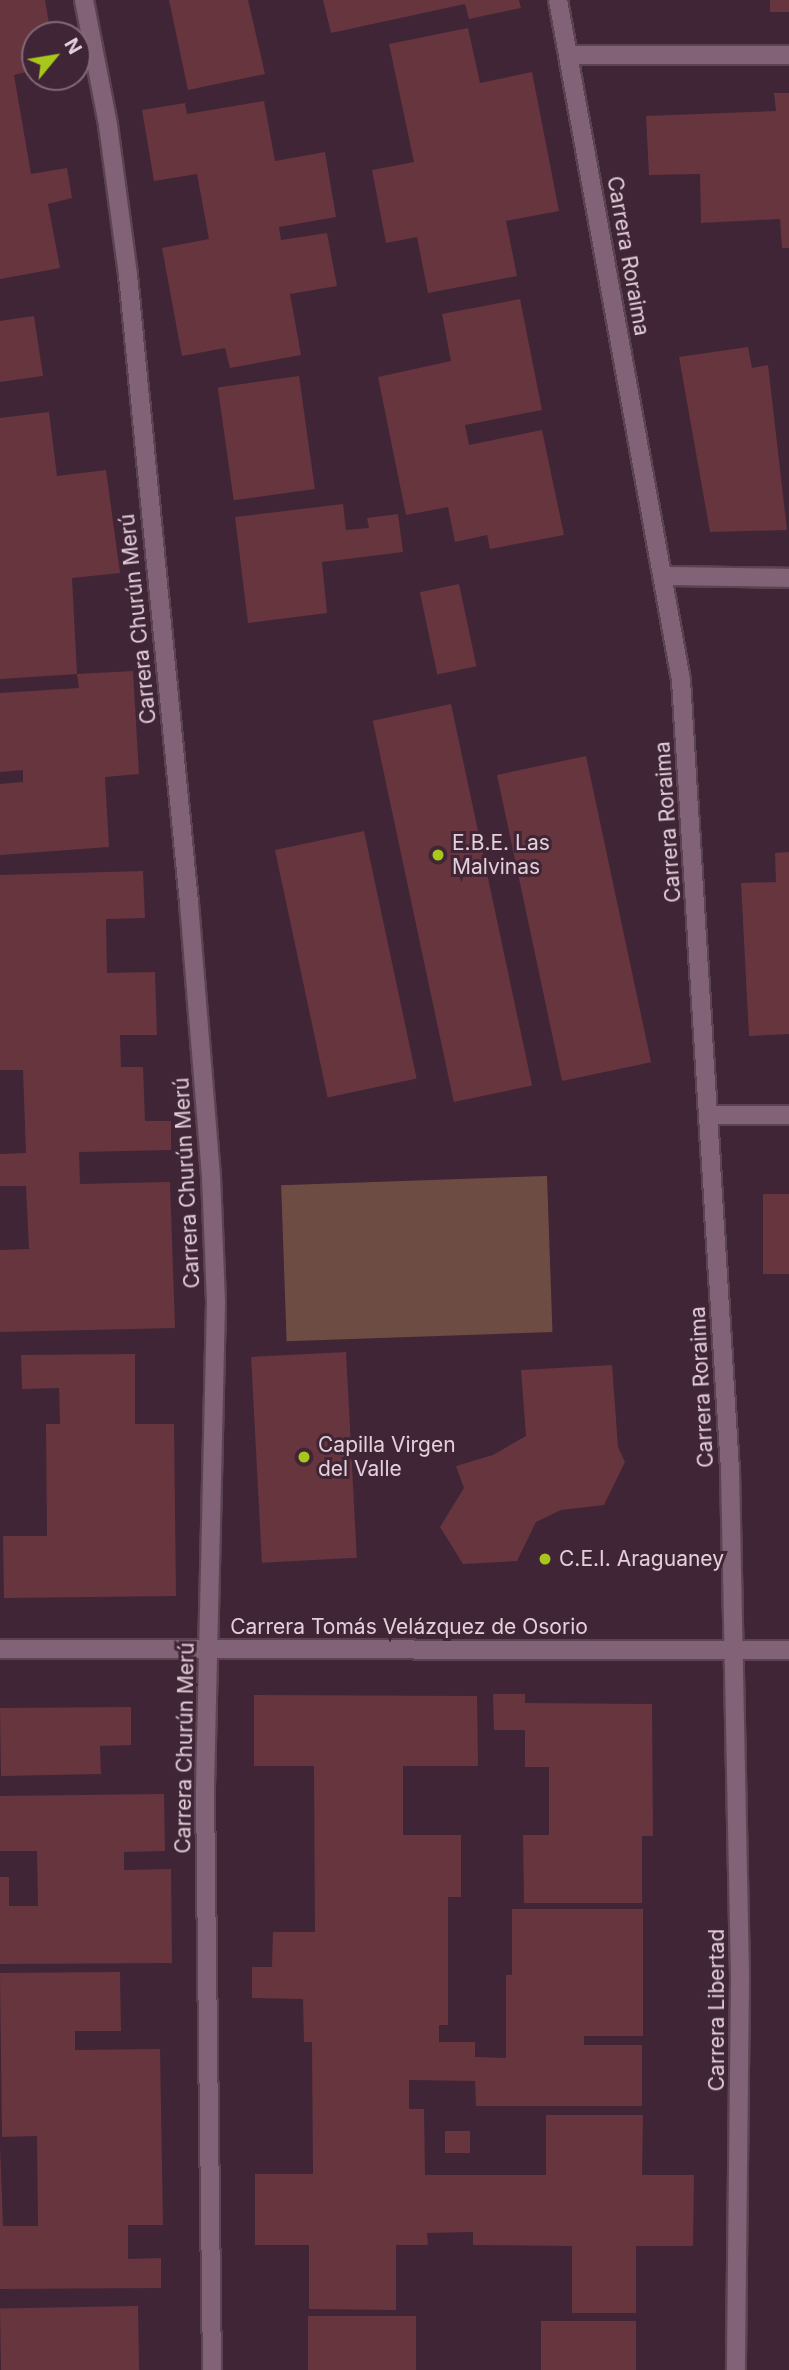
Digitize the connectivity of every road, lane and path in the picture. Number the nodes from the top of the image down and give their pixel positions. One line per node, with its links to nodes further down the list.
1 (84, 0): 10 (street, Carrera Churún Merú)
2 (558, 0): 3 (street, Carrera Roraima)
3 (568, 55): 4 (street); 5 (street, Carrera Roraima)
4 (789, 55)
5 (663, 576): 6 (street); 7 (street, Carrera Roraima)
6 (789, 578)
7 (709, 1115): 8 (street); 11 (street, Carrera Roraima)
8 (789, 1115)
9 (0, 1649): 10 (street, Carrera Tomás Velázquez de Osorio)
10 (208, 1649): 11 (street, Carrera Tomás Velázquez de Osorio); 13 (street, Carrera Churún Merú)
11 (734, 1650): 12 (street, Carrera Tomás Velázquez de Osorio); 14 (street, Carrera Libertad)
12 (789, 1650)
13 (212, 2370)
14 (736, 2370)

